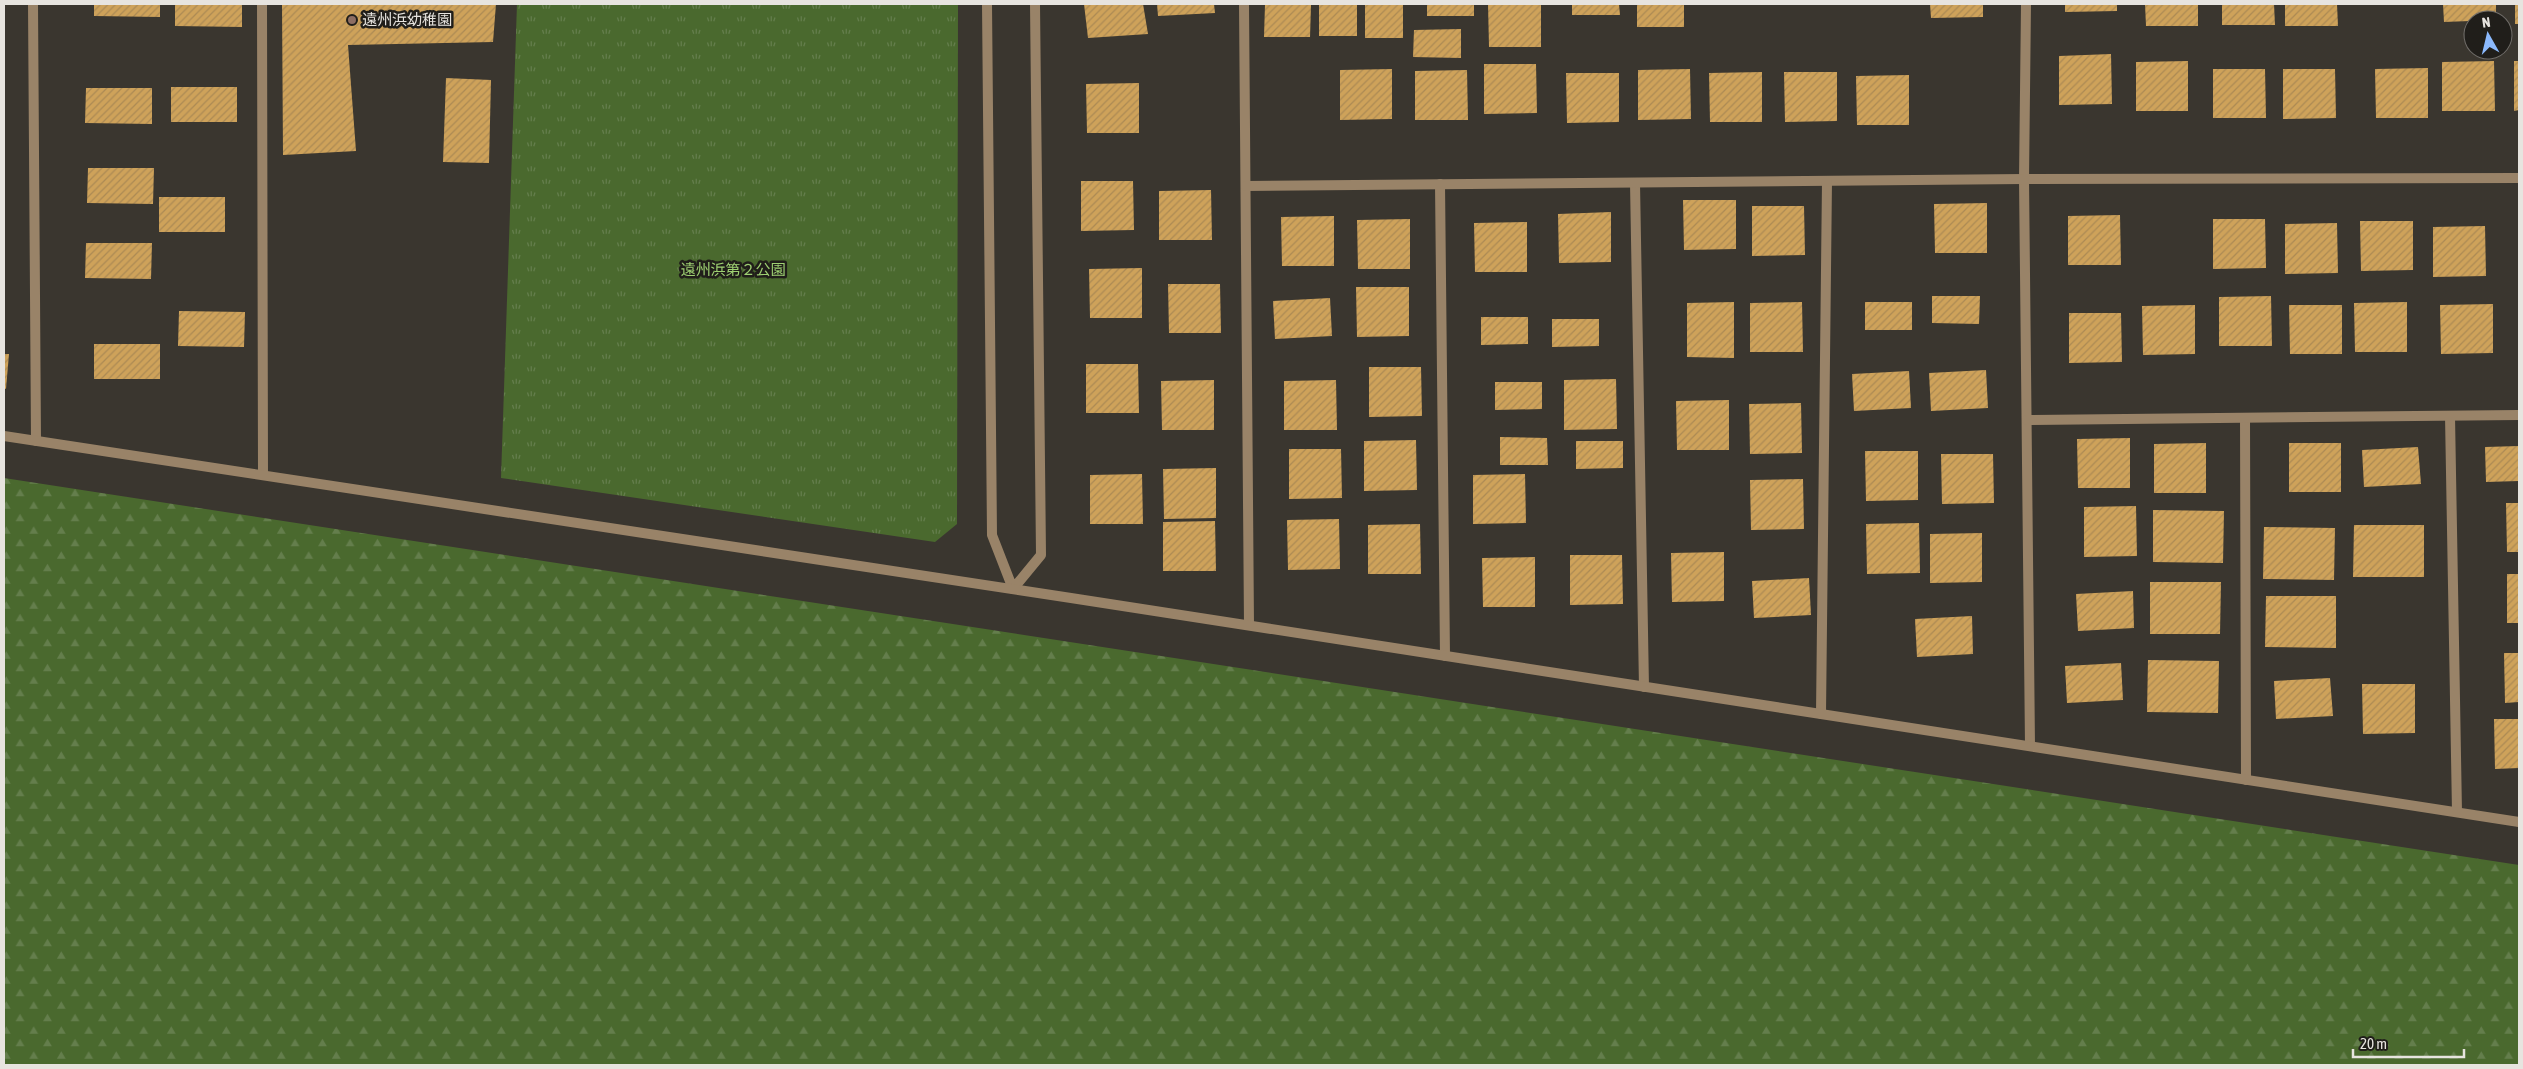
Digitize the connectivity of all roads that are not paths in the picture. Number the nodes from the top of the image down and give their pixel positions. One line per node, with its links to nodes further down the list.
1 (33, 4): 18 (street)
2 (262, 4): 19 (street)
3 (987, 4): 20 (street)
4 (1035, 4): 20 (street)
5 (1244, 4): 12 (street)
6 (2026, 4): 8 (street)
7 (2519, 178): 8 (street)
8 (2024, 179): 9 (street); 16 (street)
9 (1827, 181): 10 (street); 24 (street)
10 (1635, 183): 11 (street); 23 (street)
11 (1440, 184): 12 (street); 22 (street)
12 (1246, 186): 21 (street)
13 (2519, 415): 14 (street)
14 (2450, 416): 15 (street); 27 (street)
15 (2245, 418): 16 (street); 26 (street)
16 (2027, 420): 25 (street)
17 (4, 436): 18 (street)
18 (36, 441): 19 (street)
19 (263, 475): 20 (street)
20 (1013, 589): 21 (street)
21 (1249, 625): 22 (street)
22 (1445, 656): 23 (street)
23 (1644, 686): 24 (street)
24 (1821, 714): 25 (street)
25 (2030, 746): 26 (street)
26 (2246, 780): 27 (street)
27 (2457, 812): 28 (street)
28 (2519, 822)

